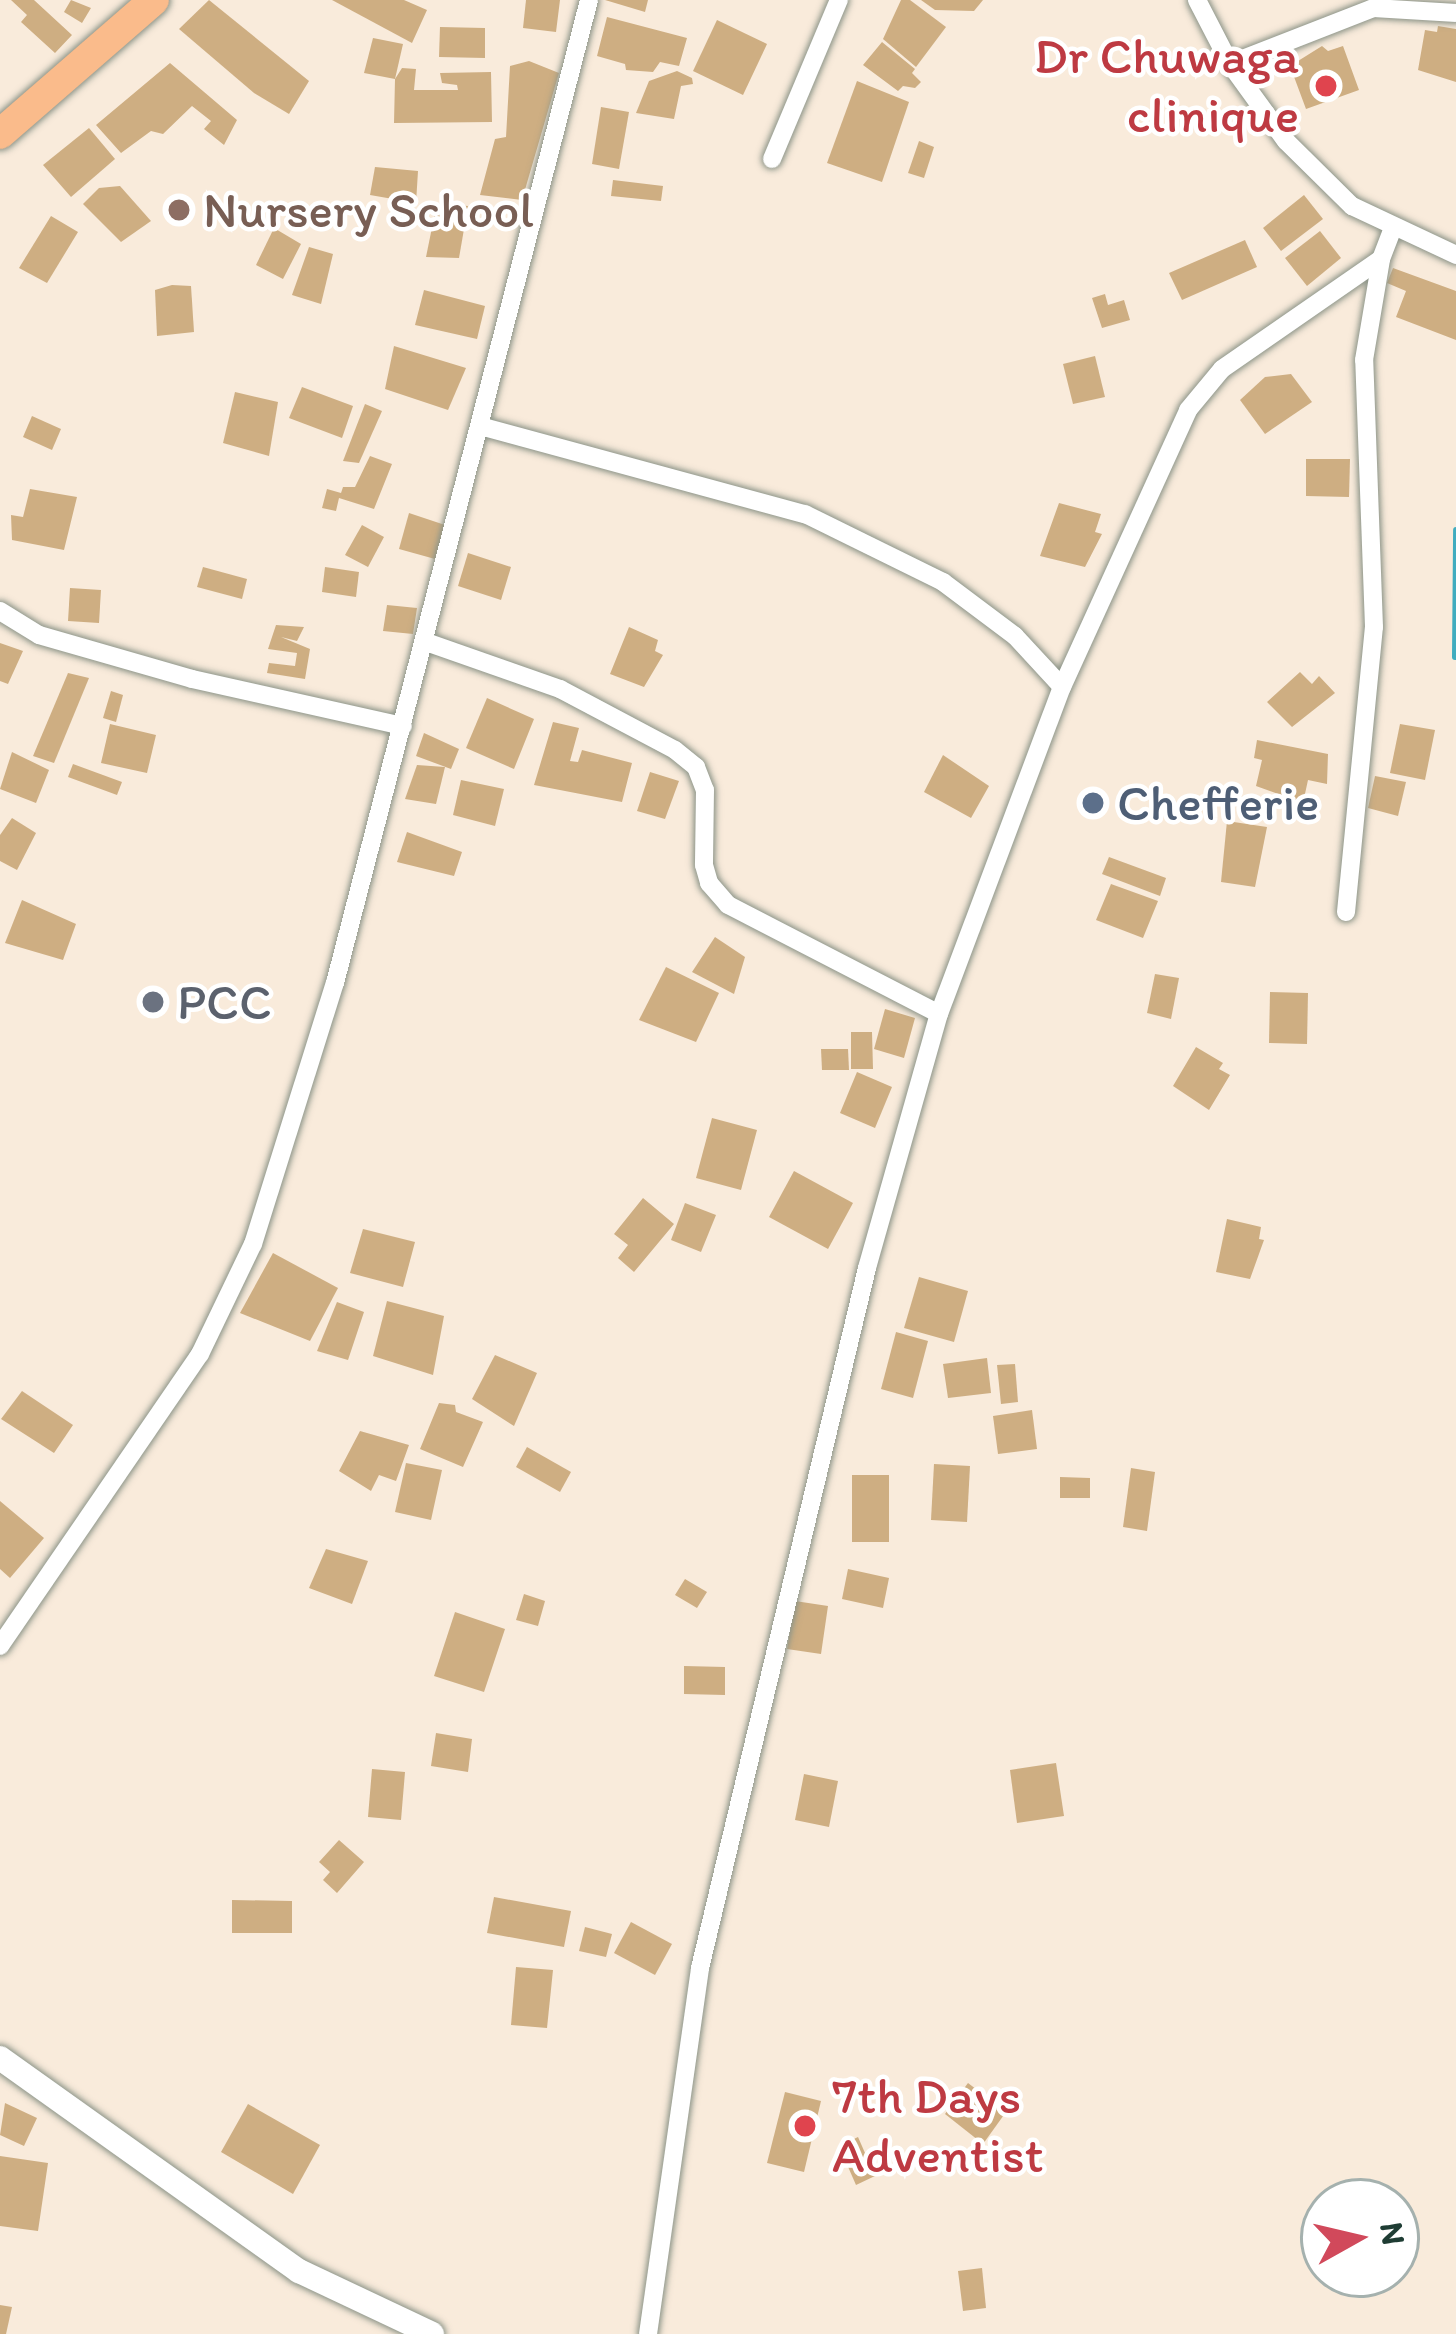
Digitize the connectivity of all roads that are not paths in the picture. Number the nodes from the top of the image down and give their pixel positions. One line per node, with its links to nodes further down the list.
1 (154, 0): 8 (main road)
2 (589, 0): 13 (street)
3 (839, 0): 9 (street)
4 (1198, 0): 7 (street)
5 (1375, 4): 6 (street); 7 (street)
6 (1456, 13)
7 (1230, 64): 10 (street)
8 (0, 134)
9 (772, 159)
10 (1393, 227): 11 (street); 12 (street)
11 (1456, 255)
12 (1381, 259): 16 (street); 18 (street)
13 (480, 426): 15 (street); 16 (street)
14 (0, 611): 17 (street)
15 (426, 642): 17 (street); 19 (street)
16 (1062, 687): 19 (street)
17 (403, 726): 20 (street)
18 (1346, 912)
19 (939, 1013): 23 (street)
20 (0, 1646)
21 (0, 2058): 22 (street)
22 (432, 2334)
23 (648, 2334)

